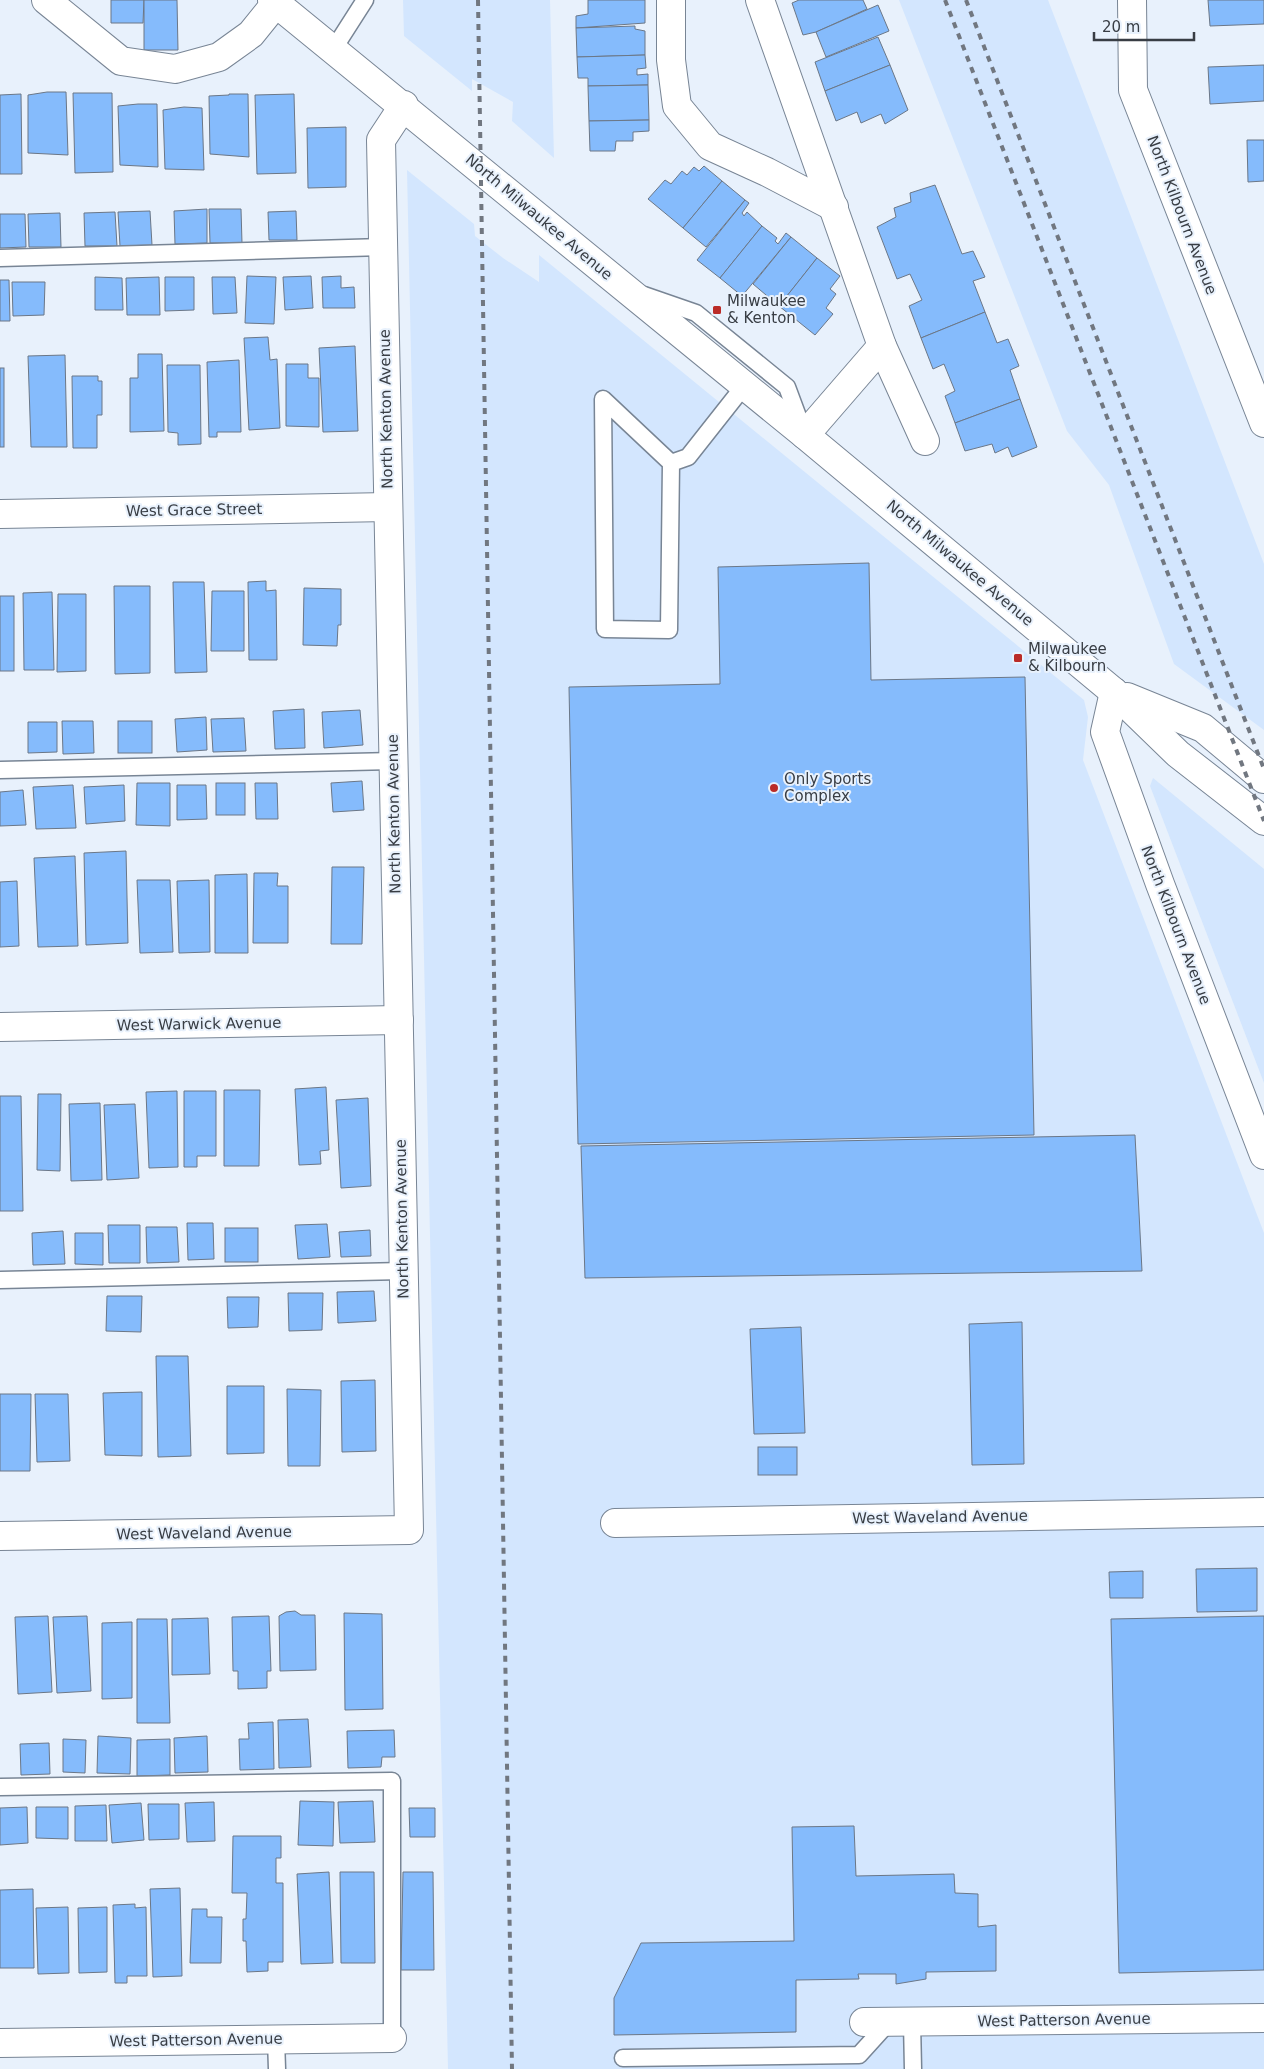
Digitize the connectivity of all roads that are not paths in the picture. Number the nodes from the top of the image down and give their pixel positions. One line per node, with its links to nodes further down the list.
1 (46, 0): 6 (street)
2 (365, 0): 7 (lane)
3 (671, 0): 9 (street)
4 (760, 0): 9 (street)
5 (1132, 0): 15 (street, North Kilbourn Avenue)
6 (274, 2): 7 (street, North Milwaukee Avenue)
7 (334, 50): 8 (street, North Milwaukee Avenue)
8 (404, 105): 10 (street, North Kenton Avenue); 12 (street, North Milwaukee Avenue)
9 (834, 207): 13 (street)
10 (383, 247): 11 (lane); 19 (street, North Kenton Avenue)
11 (0, 258)
12 (627, 289): 14 (street, North Milwaukee Avenue); 16 (lane)
13 (882, 346): 16 (street); 17 (street)
14 (744, 386): 16 (street, North Milwaukee Avenue); 18 (lane)
15 (1264, 424)
16 (805, 435): 21 (street, North Milwaukee Avenue)
17 (926, 441)
18 (671, 463): 18 (lane)
19 (388, 507): 20 (street, West Grace Street); 22 (street, North Kenton Avenue)
20 (0, 514)
21 (1114, 692): 24 (street, North Milwaukee Avenue); 25 (street, North Milwaukee Avenue); 28 (street, North Kilbourn Avenue)
22 (393, 761): 23 (lane); 26 (street, North Kenton Avenue)
23 (0, 770)
24 (1264, 779)
25 (1264, 821)
26 (399, 1020): 27 (street, West Warwick Avenue); 29 (street, North Kenton Avenue)
27 (0, 1027)
28 (1264, 1155)
29 (403, 1271): 30 (lane); 33 (street, North Kenton Avenue)
30 (0, 1280)
31 (1264, 1512): 32 (street, West Waveland Avenue)
32 (615, 1523)
33 (409, 1530): 34 (street, West Waveland Avenue)
34 (0, 1536)
35 (0, 1787): 38 (lane)
36 (1264, 2018): 37 (street, West Patterson Avenue)
37 (889, 2022): 41 (lane); 43 (lane)
38 (392, 2038): 39 (street, West Patterson Avenue)
39 (276, 2039): 40 (street, West Patterson Avenue); 42 (lane)
40 (0, 2043)
41 (623, 2058)
42 (276, 2069)
43 (913, 2069)

